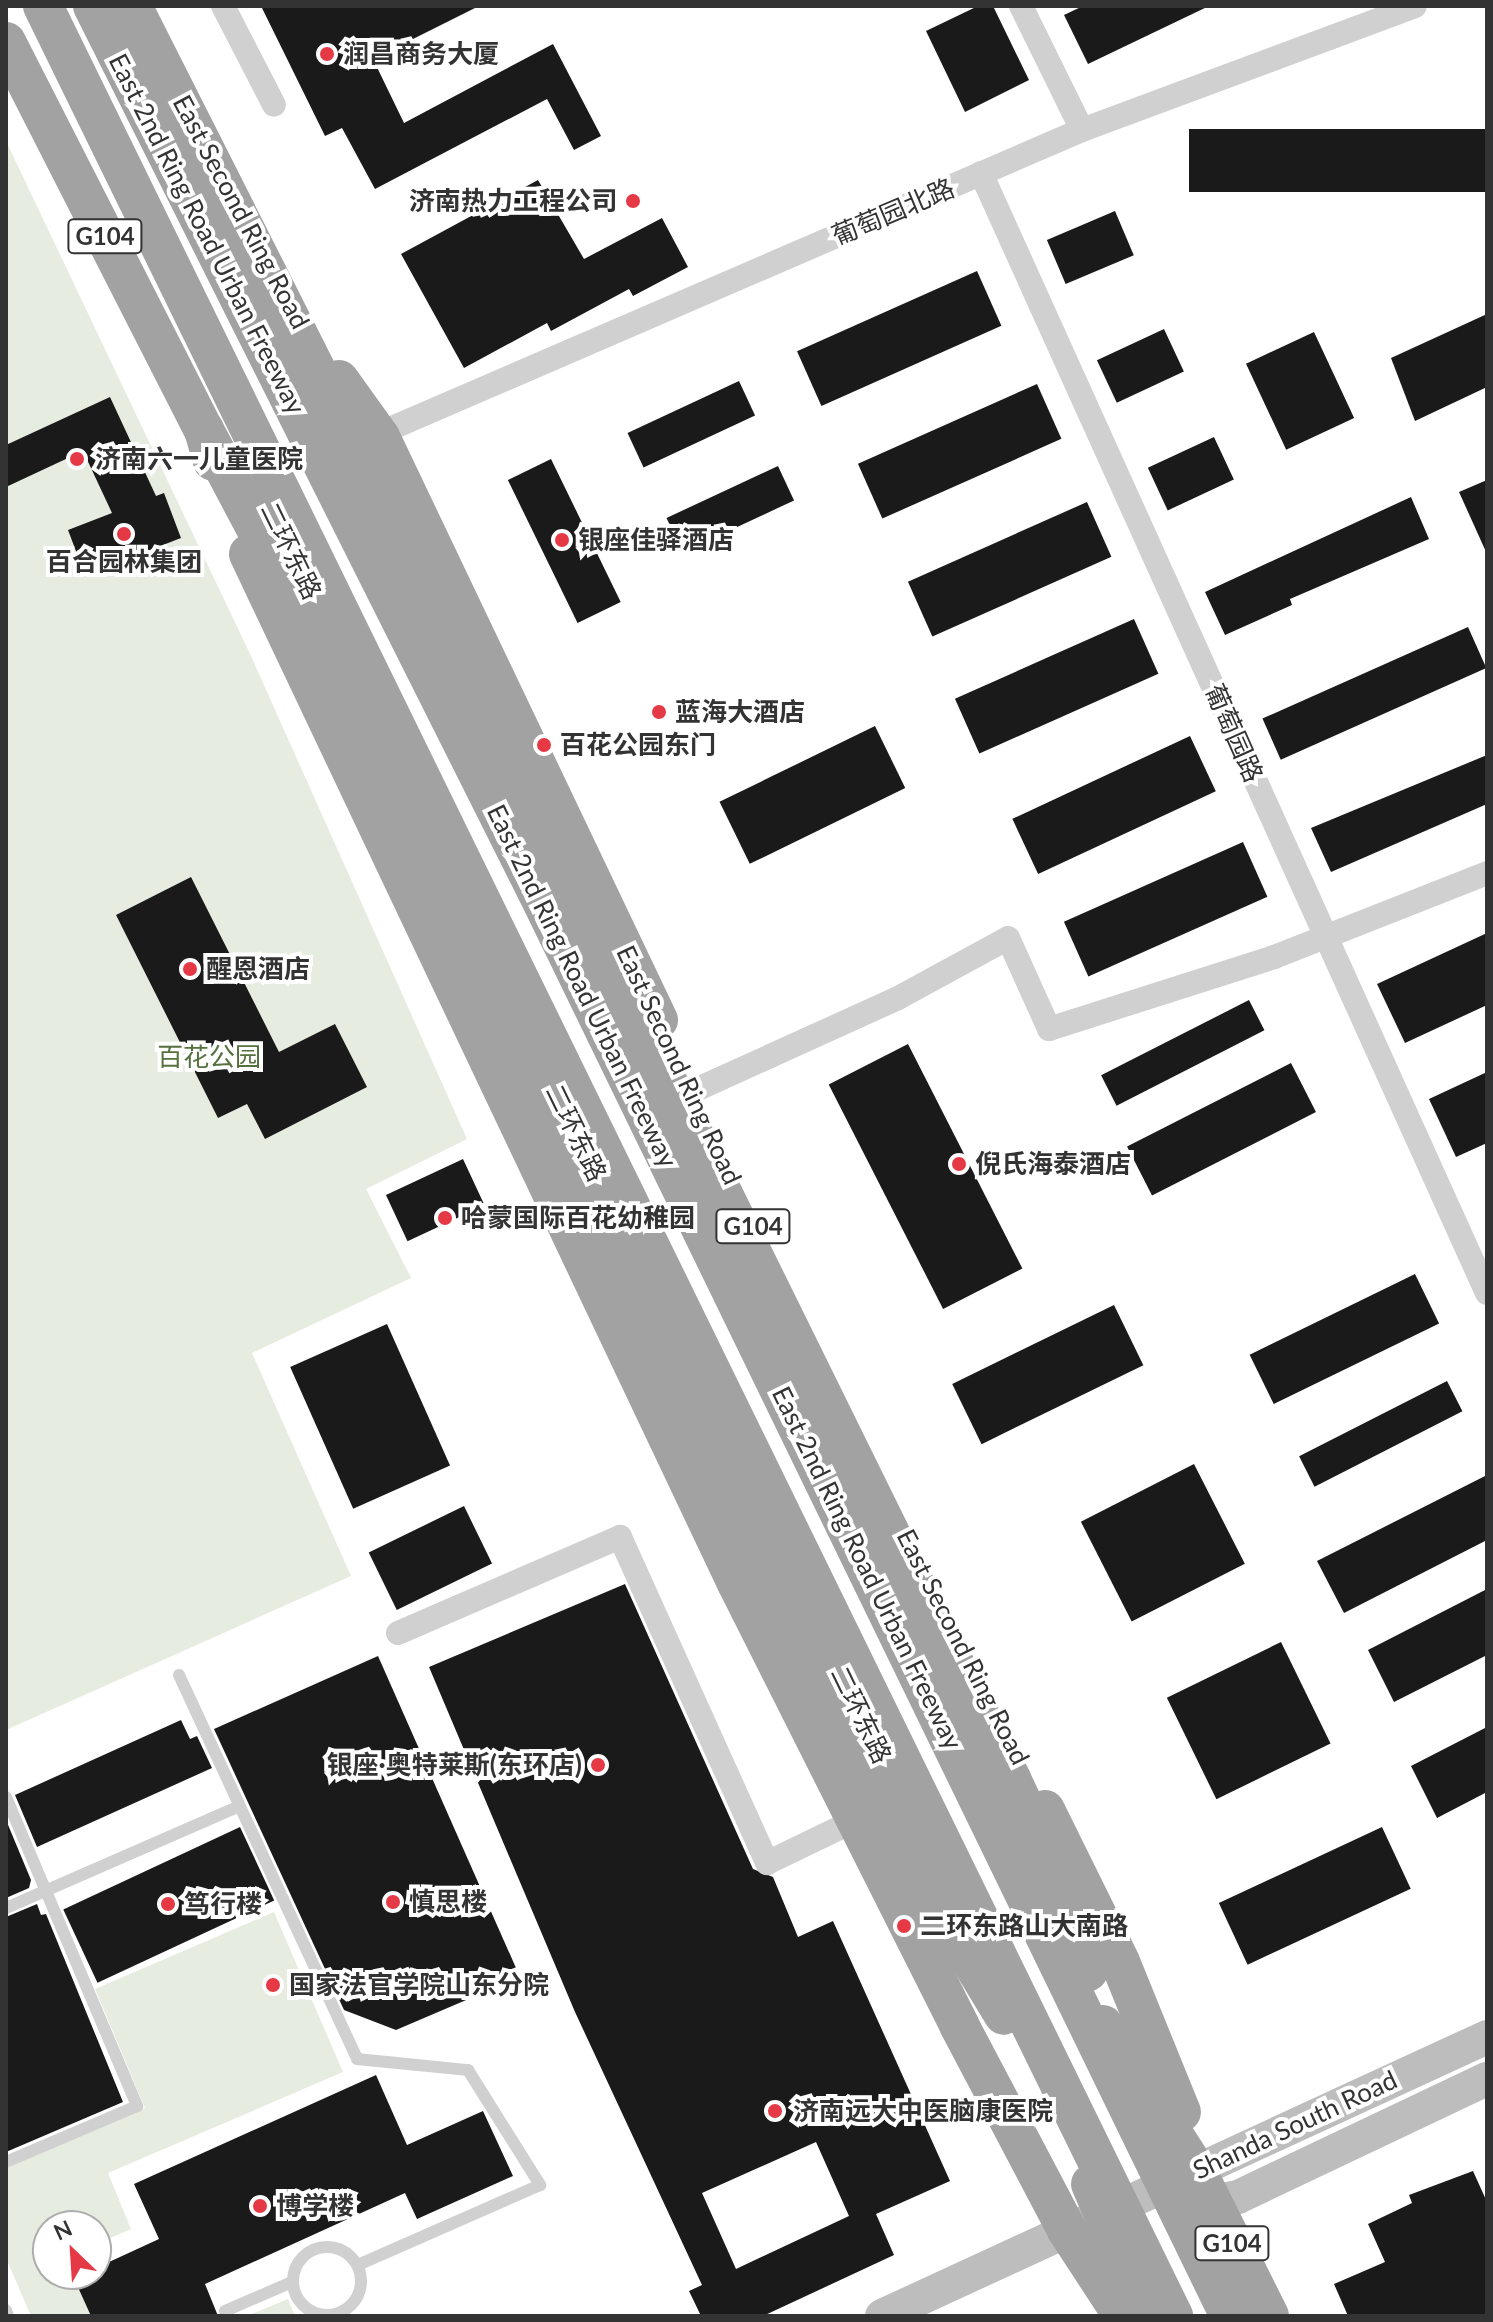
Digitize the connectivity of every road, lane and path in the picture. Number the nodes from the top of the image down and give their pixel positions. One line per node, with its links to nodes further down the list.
1 (43, 6): 38 (highway, East 2nd Ring Road Urban Freeway, bridge)
2 (93, 6): 36 (highway, East 2nd Ring Road Urban Freeway, bridge)
3 (132, 6): 11 (highway, East Second Ring Road / G104)
4 (223, 6): 8 (street)
5 (1021, 6): 9 (street)
6 (1415, 6): 9 (street, 葡萄园北路)
7 (6, 42): 12 (highway, G104)
8 (274, 105)
9 (1082, 130): 10 (street, 葡萄园北路)
10 (981, 173): 11 (street, 葡萄园北路); 14 (street, 葡萄园路)
11 (360, 428): 15 (highway, East Second Ring Road / G104); 20 (highway, G104); 36 (highway, bridge)
12 (204, 430): 23 (highway); 27 (highway, 二环东路 / G104); 38 (highway, bridge)
13 (1487, 873): 14 (street)
14 (1326, 936): 15 (street); 16 (street, 葡萄园路)
15 (691, 1092): 17 (highway, East Second Ring Road / G104)
16 (1487, 1293)
17 (950, 1622): 20 (highway); 28 (highway, East Second Ring Road / G104)
18 (398, 1633): 23 (street)
19 (179, 1675): 22 (lane)
20 (949, 1712): 25 (highway, G104)
21 (6, 1797): 24 (lane)
22 (240, 1806): 24 (lane); 39 (lane)
23 (856, 1820): 29 (highway)
24 (47, 1889): 26 (lane); 35 (lane)
25 (1039, 1898): 28 (highway); 36 (highway, G104)
26 (6, 1908)
27 (971, 1939): 30 (highway, 二环东路); 31 (highway, 二环东路 / G104)
28 (1120, 1962): 36 (highway, East Second Ring Road / G104)
29 (929, 1967): 30 (highway, 二环东路); 33 (highway)
30 (975, 2003): 31 (highway, 二环东路); 33 (highway, 二环东路)
31 (1010, 2028): 38 (highway, 二环东路 / G104)
32 (1487, 2037): 36 (main road, Shanda South Road)
33 (979, 2064): 38 (highway)
34 (1487, 2079): 37 (main road, Shanda South Road)
35 (6, 2162)
36 (1179, 2172): 37 (highway, East Second Ring Road / G104); 38 (main road, Shanda South Road); 49 (highway, East 2nd Ring Road Urban Freeway, bridge)
37 (1215, 2205): 38 (main road, Shanda South Road); 50 (highway, East Second Ring Road / G104)
38 (1094, 2211): 45 (main road, Shanda South Road); 46 (highway, G104); 47 (highway, G104); 48 (highway, East 2nd Ring Road Urban Freeway, bridge)
39 (358, 2265): 40 (lane); 44 (lane)
40 (292, 2282): 42 (lane); 44 (lane)
41 (6, 2310): 43 (lane)
42 (225, 2311)
43 (8, 2316)
44 (332, 2316)
45 (882, 2316)
46 (1123, 2316)
47 (1148, 2316)
48 (1173, 2316)
49 (1230, 2316)
50 (1269, 2316)

